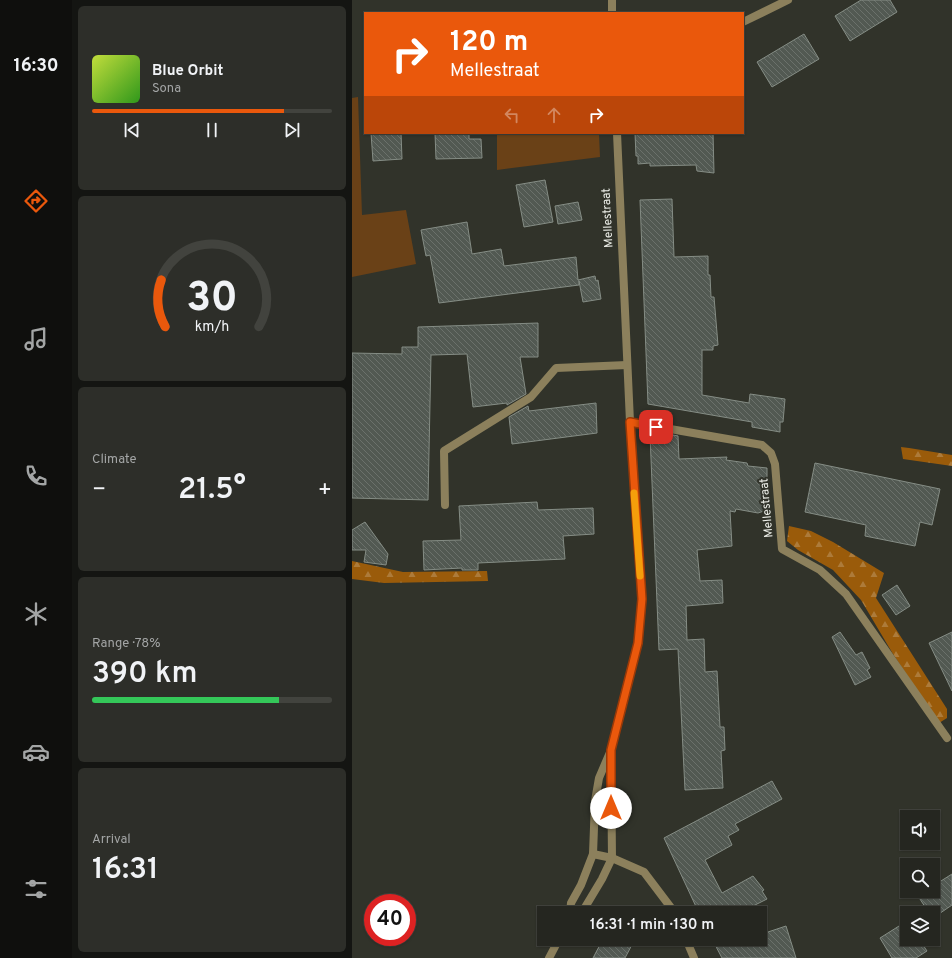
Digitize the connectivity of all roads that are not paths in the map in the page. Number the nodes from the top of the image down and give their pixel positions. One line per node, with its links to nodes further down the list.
1 (612, 0): 3 (street)
2 (788, 0): 4 (street)
3 (612, 12)
4 (744, 22)
5 (616, 134): 6 (street, Mellestraat)
6 (627, 365): 7 (street, Mellestraat); 8 (street)
7 (630, 422): 9 (street, Mellestraat); 10 (street, Mellestraat)
8 (445, 505)
9 (947, 738)
10 (611, 750): 11 (street, Mellestraat); 12 (street, Mellestraat)
11 (593, 854): 12 (street); 13 (street, Mellestraat)
12 (612, 858): 14 (street); 15 (street)
13 (571, 906)
14 (585, 906)
15 (669, 906)
16 (555, 946): 18 (street)
17 (689, 946): 19 (street)
18 (549, 958)
19 (694, 958)

